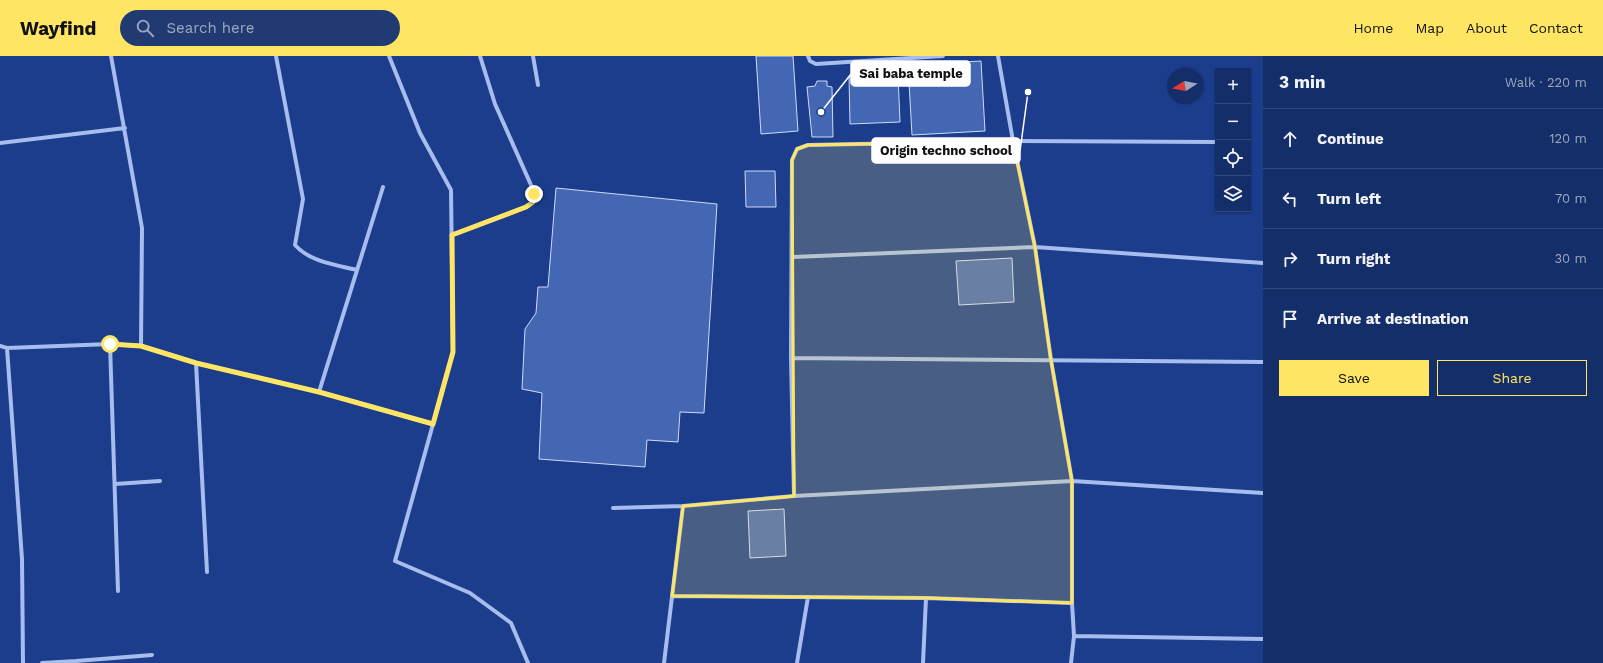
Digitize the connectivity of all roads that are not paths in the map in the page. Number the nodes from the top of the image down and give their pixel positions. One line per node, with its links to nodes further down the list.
1 (111, 56): 10 (street)
2 (276, 56): 19 (street)
3 (389, 56): 15 (street)
4 (480, 56): 15 (street)
5 (533, 56): 9 (street)
6 (808, 56): 7 (street)
7 (943, 56)
8 (998, 56): 11 (street)
9 (538, 85)
10 (125, 128): 13 (street); 22 (street)
11 (1014, 141): 12 (street); 16 (street); 17 (street)
12 (1215, 142)
13 (0, 143)
14 (383, 187): 19 (street)
15 (452, 235): 29 (street)
16 (1035, 247): 17 (street); 18 (street); 25 (street)
17 (793, 257): 24 (street)
18 (1263, 263)
19 (357, 270): 28 (street)
20 (110, 344): 22 (street); 23 (street); 32 (street)
21 (0, 346): 23 (street)
22 (141, 346): 27 (street)
23 (7, 348): 47 (street)
24 (791, 358): 25 (street); 34 (street)
25 (1051, 360): 26 (street); 31 (street)
26 (1263, 362)
27 (196, 363): 28 (street); 37 (street)
28 (319, 392): 29 (street)
29 (433, 424): 49 (street)
30 (160, 481): 32 (street)
31 (1072, 481): 33 (street); 34 (street); 42 (street)
32 (115, 484): 38 (street)
33 (1263, 493)
34 (794, 496): 35 (street)
35 (683, 506): 36 (street); 39 (street)
36 (613, 508)
37 (207, 572)
38 (118, 591)
39 (672, 596): 40 (street); 50 (street)
40 (808, 597): 41 (street); 51 (street)
41 (926, 598): 42 (street); 52 (street)
42 (1072, 603): 43 (street)
43 (1074, 636): 44 (street); 53 (street)
44 (1263, 639)
45 (152, 655): 46 (street)
46 (76, 662): 48 (street)
47 (23, 663)
48 (42, 663)
49 (528, 663)
50 (664, 663)
51 (797, 663)
52 (923, 663)
53 (1070, 663)

